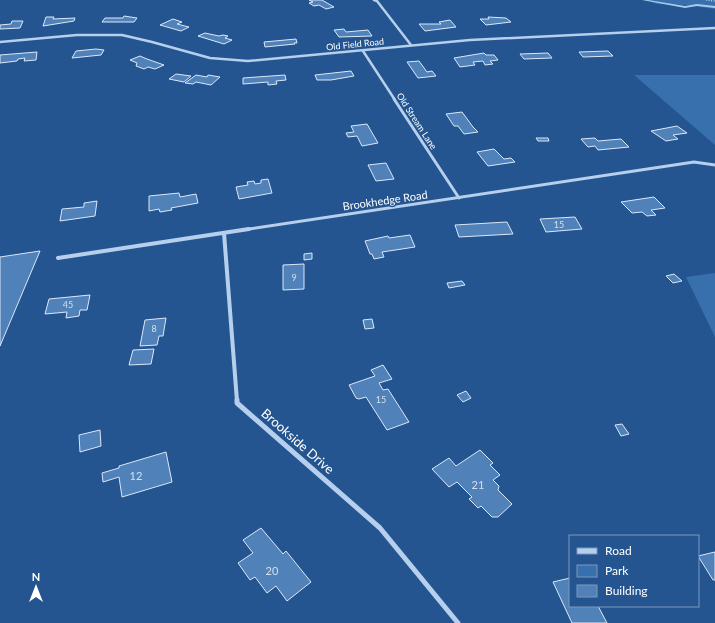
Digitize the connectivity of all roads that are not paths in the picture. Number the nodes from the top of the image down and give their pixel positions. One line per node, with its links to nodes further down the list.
1 (374, 0): 4 (street)
2 (715, 28): 4 (street, Old Field Road)
3 (0, 42): 5 (street, Old Field Road)
4 (411, 45): 5 (street, Old Field Road)
5 (363, 51): 7 (street, Old Stream Lane)
6 (715, 165): 7 (street, Brookhedge Road)
7 (459, 198): 8 (street, Brookhedge Road)
8 (224, 233): 9 (street, Brookhedge Road); 10 (street, Brookside Drive)
9 (58, 258)
10 (458, 623)

